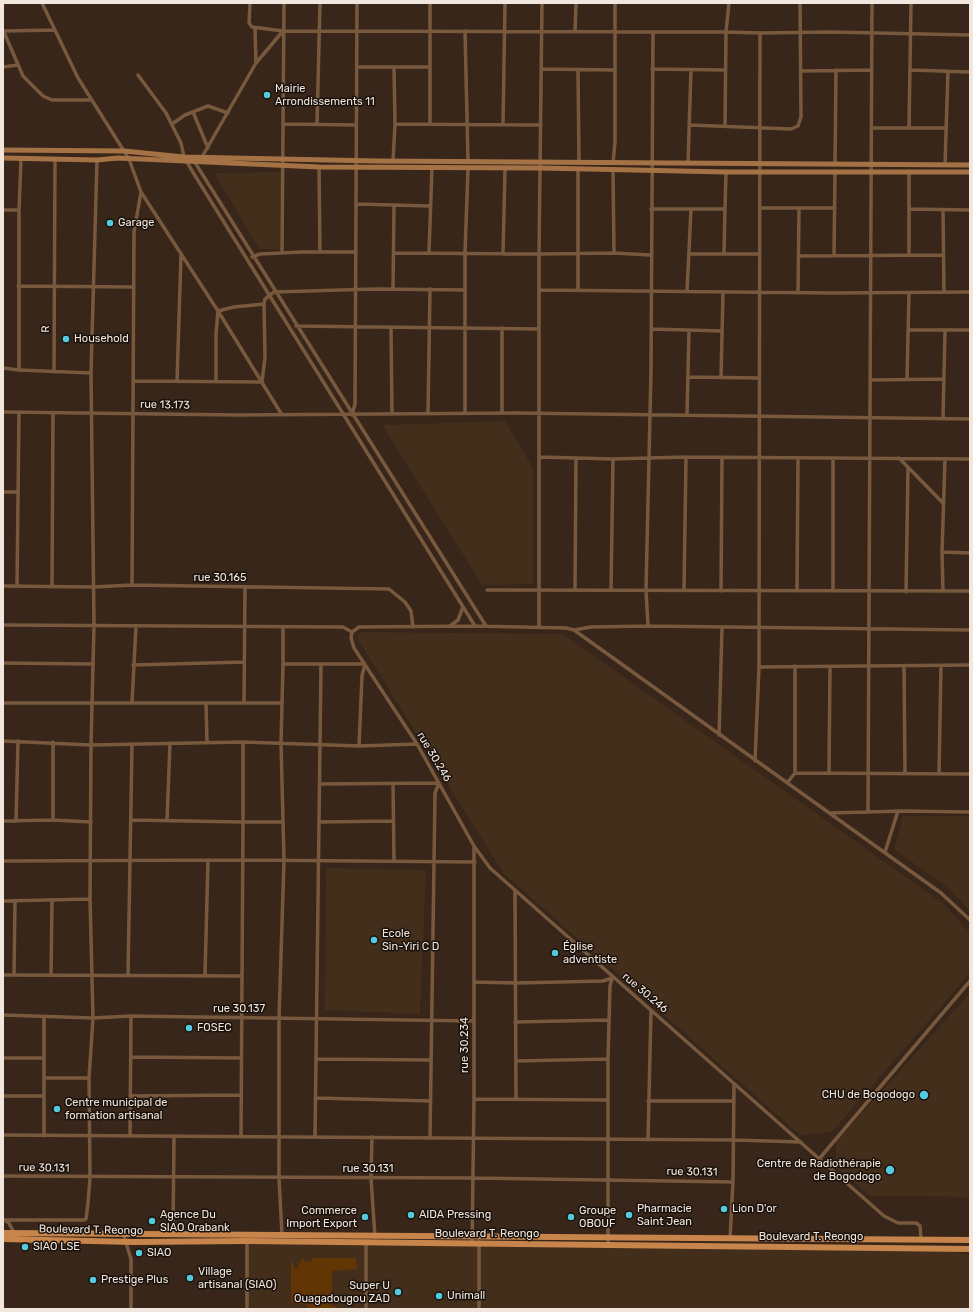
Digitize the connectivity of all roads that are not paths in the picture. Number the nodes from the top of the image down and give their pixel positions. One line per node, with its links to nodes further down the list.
1 (42, 3): 17 (street)
2 (250, 3): 15 (street)
3 (284, 3): 21 (street)
4 (320, 3): 18 (street)
5 (357, 3): 19 (street)
6 (430, 3): 20 (street)
7 (505, 3): 23 (street)
8 (542, 3): 26 (street)
9 (576, 3): 24 (street)
10 (615, 3): 25 (street)
11 (729, 3): 28 (street)
12 (800, 3): 29 (street)
13 (872, 3): 31 (street)
14 (911, 3): 32 (street)
15 (255, 29): 21 (street); 34 (street)
16 (3, 30): 17 (street); 35 (street)
17 (55, 30): 53 (street)
18 (320, 30): 19 (street); 21 (street); 58 (street)
19 (357, 30): 20 (street); 37 (street)
20 (430, 30): 22 (street); 38 (street)
21 (283, 31): 34 (street); 57 (street)
22 (465, 31): 23 (street); 63 (street)
23 (505, 31): 26 (street); 61 (street)
24 (575, 31): 25 (street); 26 (street)
25 (614, 31): 27 (street); 43 (street)
26 (543, 32): 41 (street)
27 (653, 32): 28 (street); 40 (street)
28 (726, 32): 30 (street); 45 (street)
29 (800, 32): 30 (street); 31 (street); 46 (street)
30 (760, 34): 67 (street)
31 (872, 34): 32 (street); 48 (street)
32 (910, 35): 33 (street); 49 (street)
33 (970, 35)
34 (256, 63): 55 (street)
35 (18, 65): 36 (street); 53 (street)
36 (3, 67)
37 (357, 67): 39 (street); 62 (street)
38 (430, 67): 39 (street); 60 (street)
39 (394, 68): 59 (street)
40 (652, 69): 44 (street); 88 (street)
41 (542, 70): 42 (street); 64 (street)
42 (578, 70): 43 (street); 87 (street)
43 (614, 70): 89 (street)
44 (691, 70): 45 (street); 65 (street)
45 (725, 70): 66 (street)
46 (801, 70): 47 (street); 67 (street)
47 (836, 70): 48 (street); 92 (street)
48 (872, 70): 68 (street)
49 (911, 70): 50 (street); 69 (street)
50 (948, 71): 51 (street); 70 (street)
51 (970, 72)
52 (138, 75): 56 (street)
53 (90, 100): 73 (street)
54 (193, 112): 55 (street); 56 (street); 71 (street)
55 (228, 113): 71 (street)
56 (172, 124): 79 (street)
57 (283, 124): 58 (street); 85 (street)
58 (317, 124): 62 (street)
59 (395, 124): 60 (street); 83 (street)
60 (430, 124): 63 (street)
61 (503, 124): 63 (street); 64 (street)
62 (356, 125): 82 (street)
63 (468, 125): 84 (street)
64 (541, 125): 86 (street)
65 (690, 125): 66 (street); 90 (street)
66 (725, 126): 67 (street)
67 (761, 127): 91 (street)
68 (872, 128): 69 (street); 93 (street)
69 (909, 128): 70 (street)
70 (946, 128): 94 (street)
71 (208, 148): 74 (street)
72 (3, 150): 73 (main road)
73 (124, 151): 78 (street); 79 (main road)
74 (202, 156): 80 (main road); 85 (main road)
75 (3, 158): 77 (main road)
76 (55, 158): 77 (main road); 81 (main road); 148 (street, R)
77 (21, 159): 123 (street)
78 (129, 159): 79 (main road); 81 (main road); 111 (street)
79 (186, 159): 80 (main road); 167 (street)
80 (192, 159): 85 (main road); 146 (street)
81 (97, 160): 149 (street)
82 (356, 161): 83 (main road); 85 (main road); 97 (street)
83 (393, 161): 84 (main road)
84 (468, 161): 86 (main road)
85 (282, 162): 96 (main road); 130 (street)
86 (541, 162): 87 (main road); 100 (street)
87 (579, 162): 89 (main road)
88 (651, 162): 89 (main road); 90 (main road); 104 (street)
89 (613, 163)
90 (688, 163): 91 (main road)
91 (760, 163): 92 (main road); 106 (street)
92 (835, 164): 93 (main road)
93 (871, 164): 94 (main road); 108 (street)
94 (945, 165): 95 (main road)
95 (970, 165)
96 (319, 167): 97 (main road); 126 (street)
97 (356, 167): 98 (main road); 112 (street)
98 (432, 168): 99 (main road); 114 (street)
99 (468, 168): 101 (main road); 132 (street)
100 (541, 168): 101 (main road); 102 (main road); 136 (street)
101 (505, 169): 135 (street)
102 (578, 169): 103 (main road); 133 (street)
103 (613, 170): 104 (main road); 129 (street)
104 (651, 170): 105 (main road); 115 (street)
105 (726, 172): 106 (main road); 120 (street)
106 (761, 172): 107 (main road); 117 (street)
107 (835, 172): 108 (main road); 119 (street)
108 (871, 172): 109 (main road); 142 (street)
109 (908, 172): 110 (main road); 121 (street)
110 (970, 172)
111 (141, 192): 134 (street); 150 (street)
112 (357, 204): 113 (street); 127 (street)
113 (394, 206): 114 (street); 131 (street)
114 (430, 206): 128 (street)
115 (651, 208): 116 (street); 140 (street)
116 (691, 208): 120 (street); 137 (street)
117 (761, 208): 118 (street); 139 (street)
118 (799, 208): 119 (street); 145 (street)
119 (835, 208): 141 (street)
120 (725, 209): 138 (street)
121 (909, 209): 124 (street); 143 (street)
122 (3, 210): 123 (street)
123 (19, 210): 147 (street)
124 (943, 210): 125 (street); 144 (street)
125 (970, 210)
126 (320, 252): 127 (street); 130 (street)
127 (356, 252): 153 (street)
128 (429, 252): 131 (street); 132 (street)
129 (614, 252): 133 (street); 140 (street)
130 (282, 253): 146 (street)
131 (395, 253): 151 (street)
132 (465, 253): 135 (street); 154 (street)
133 (578, 253): 136 (street); 156 (street)
134 (182, 254): 169 (street); 194 (street)
135 (503, 254): 136 (street)
136 (539, 254): 155 (street)
137 (689, 254): 138 (street); 158 (street)
138 (724, 254): 139 (street)
139 (760, 254): 163 (street)
140 (650, 255): 157 (street)
141 (834, 255): 142 (street); 145 (street)
142 (870, 255): 143 (street); 165 (street)
143 (909, 255): 144 (street)
144 (943, 255): 161 (street)
145 (799, 256): 164 (street)
146 (252, 257): 159 (street)
147 (18, 286): 148 (street); 184 (street)
148 (56, 287): 149 (street); 185 (street, R)
149 (94, 287): 150 (street); 186 (street)
150 (134, 287): 193 (street)
151 (393, 289): 152 (street); 153 (street)
152 (430, 289): 154 (street); 174 (street)
153 (356, 290): 159 (street); 172 (street)
154 (465, 290): 171 (street)
155 (539, 290): 156 (street); 176 (street)
156 (578, 290): 157 (street)
157 (651, 290): 158 (street); 177 (street)
158 (687, 291): 160 (street)
159 (274, 292): 167 (street); 170 (street)
160 (723, 292): 163 (street); 181 (street)
161 (944, 292): 162 (street); 166 (street)
162 (970, 292)
163 (761, 293): 164 (street); 189 (street)
164 (798, 293): 165 (street)
165 (871, 293): 166 (street); 192 (street)
166 (909, 293): 179 (street)
167 (269, 295): 168 (street); 208 (street)
168 (264, 304): 169 (street); 196 (street)
169 (218, 311): 195 (street); 196 (street)
170 (296, 326): 172 (street); 209 (street)
171 (466, 327): 174 (street); 175 (street); 201 (street)
172 (355, 328): 173 (street); 209 (street)
173 (391, 328): 174 (street); 205 (street)
174 (429, 328): 206 (street)
175 (502, 328): 176 (street); 202 (street)
176 (539, 329): 207 (street)
177 (651, 329): 178 (street); 210 (street)
178 (689, 330): 181 (street); 187 (street)
179 (909, 330): 182 (street); 190 (street)
180 (970, 330): 182 (street)
181 (722, 331): 188 (street)
182 (945, 331): 191 (street)
183 (3, 368): 184 (street)
184 (19, 370): 185 (street)
185 (54, 372): 186 (street)
186 (91, 373): 200 (street)
187 (688, 377): 188 (street); 211 (street)
188 (722, 377): 189 (street)
189 (758, 378): 212 (street)
190 (907, 378): 191 (street); 192 (street)
191 (943, 379): 214 (street)
192 (871, 380): 213 (street)
193 (134, 381): 194 (street); 203 (street)
194 (176, 381): 195 (street)
195 (216, 381): 196 (street)
196 (262, 382): 204 (street)
197 (3, 412): 198 (street, rue 13.173)
198 (19, 413): 199 (street, rue 13.173); 231 (street)
199 (53, 413): 200 (street, rue 13.173); 238 (street)
200 (92, 413): 203 (street, rue 13.173); 239 (street)
201 (465, 413): 202 (street, rue 13.173); 206 (street, rue 13.173)
202 (502, 413): 207 (street, rue 13.173)
203 (133, 414): 204 (street, rue 13.173); 235 (street)
204 (282, 414): 208 (street, rue 13.173)
205 (392, 414): 206 (street, rue 13.173); 209 (street, rue 13.173)
206 (428, 414)
207 (540, 414): 210 (street, rue 13.173); 216 (street)
208 (345, 415): 209 (street, rue 13.173); 255 (street)
209 (352, 415): 262 (street)
210 (649, 415): 211 (street, rue 13.173); 220 (street)
211 (688, 415): 212 (street, rue 13.173)
212 (758, 417): 213 (street, rue 13.173); 222 (street)
213 (870, 417): 214 (street, rue 13.173); 218 (street)
214 (943, 418): 215 (street, rue 13.173)
215 (970, 419)
216 (540, 457): 219 (street); 243 (street)
217 (686, 457): 220 (street); 221 (street); 246 (street)
218 (869, 457): 224 (street); 225 (street); 252 (street)
219 (576, 458): 226 (street); 244 (street)
220 (648, 458): 226 (street); 245 (street)
221 (722, 458): 222 (street); 249 (street)
222 (760, 458): 223 (street); 247 (street)
223 (798, 458): 224 (street); 248 (street)
224 (833, 458): 250 (street)
225 (899, 458): 227 (street); 229 (street)
226 (613, 459): 241 (street)
227 (944, 459): 228 (street); 232 (street)
228 (970, 459)
229 (908, 468): 232 (street); 253 (street)
230 (3, 492): 231 (street)
231 (18, 492): 237 (street)
232 (943, 503): 233 (street)
233 (942, 552): 234 (street); 251 (street)
234 (970, 553)
235 (132, 585): 239 (street, rue 30.165); 240 (street, rue 30.165)
236 (3, 586): 237 (street, rue 30.165)
237 (17, 586): 238 (street, rue 30.165)
238 (52, 586): 239 (street, rue 30.165)
239 (94, 587): 257 (street)
240 (244, 587): 259 (street); 265 (street, rue 30.165)
241 (612, 589): 244 (street); 245 (street)
242 (487, 590): 243 (street)
243 (539, 590): 244 (street); 267 (street)
244 (575, 590)
245 (646, 590): 246 (street); 263 (street)
246 (684, 590): 249 (street)
247 (759, 590): 248 (street); 249 (street); 266 (street)
248 (797, 590): 250 (street)
249 (721, 591)
250 (833, 591): 252 (street)
251 (943, 591): 253 (street); 254 (street)
252 (869, 592): 253 (street); 269 (street)
253 (906, 592)
254 (970, 592)
255 (463, 607): 260 (street); 261 (street)
256 (3, 625): 257 (street)
257 (94, 625): 258 (street); 275 (street)
258 (136, 626): 259 (street); 278 (street)
259 (245, 626): 264 (street); 274 (street)
260 (450, 626): 261 (street); 265 (street)
261 (475, 626): 262 (street)
262 (486, 626): 267 (street)
263 (648, 626): 268 (street); 270 (street)
264 (282, 627): 272 (street); 276 (street)
265 (413, 627): 272 (street)
266 (758, 627): 268 (street); 269 (street); 284 (street)
267 (539, 628): 270 (street)
268 (722, 628): 293 (street)
269 (869, 629): 271 (street); 286 (street)
270 (574, 630): 293 (street)
271 (970, 630)
272 (352, 632): 277 (street, rue 30.246)
273 (3, 662): 275 (street)
274 (244, 662): 278 (street); 290 (street)
275 (92, 664): 288 (street)
276 (283, 664): 279 (street); 291 (street)
277 (365, 664): 279 (street); 301 (street, rue 30.246); 305 (street)
278 (133, 665): 289 (street)
279 (321, 665): 304 (street)
280 (970, 665): 283 (street)
281 (795, 666): 284 (street); 285 (street); 307 (street)
282 (904, 666): 283 (street); 286 (street); 310 (street)
283 (941, 666): 311 (street)
284 (759, 667): 306 (street)
285 (830, 667): 286 (street); 308 (street)
286 (867, 667): 309 (street)
287 (3, 703): 288 (street)
288 (92, 703): 289 (street); 302 (street)
289 (132, 703): 292 (street)
290 (244, 703): 291 (street); 292 (street)
291 (282, 703): 300 (street)
292 (206, 704): 297 (street)
293 (719, 735): 306 (street)
294 (3, 741): 295 (street)
295 (18, 741): 296 (street); 325 (street)
296 (53, 742): 302 (street); 321 (street)
297 (207, 742): 298 (street); 299 (street)
298 (243, 742): 300 (street); 328 (street)
299 (170, 743): 303 (street); 323 (street)
300 (281, 743): 304 (street); 329 (street)
301 (417, 744): 305 (street); 313 (street, rue 30.246)
302 (91, 745): 303 (street); 327 (street)
303 (132, 745): 322 (street)
304 (321, 745): 305 (street); 315 (street)
305 (359, 746)
306 (756, 761): 314 (street)
307 (795, 773): 308 (street); 314 (street)
308 (829, 773): 309 (street)
309 (868, 773): 310 (street); 318 (street)
310 (904, 773): 311 (street)
311 (940, 774): 312 (street)
312 (970, 774)
313 (439, 783): 316 (street); 331 (street, rue 30.246); 340 (street)
314 (787, 783): 320 (street)
315 (320, 784): 316 (street); 330 (street)
316 (393, 784): 326 (street)
317 (898, 811): 318 (street); 319 (street); 332 (street)
318 (868, 812): 320 (street)
319 (970, 812)
320 (830, 814): 332 (street)
321 (53, 820): 325 (street); 327 (street)
322 (131, 820): 323 (street); 333 (street)
323 (166, 820): 328 (street)
324 (3, 821): 325 (street)
325 (16, 821)
326 (392, 821): 330 (street); 339 (street)
327 (92, 822): 338 (street)
328 (243, 822): 329 (street); 335 (street)
329 (282, 822): 336 (street)
330 (320, 822): 341 (street)
331 (474, 846): 342 (street, rue 30.234); 343 (street, rue 30.246)
332 (885, 852): 348 (street)
333 (131, 860): 334 (street); 338 (street); 352 (street)
334 (208, 860): 335 (street); 353 (street)
335 (242, 860): 336 (street); 355 (street)
336 (284, 860): 341 (street); 365 (street)
337 (3, 861): 338 (street)
338 (91, 861): 344 (street)
339 (394, 861): 340 (street); 341 (street)
340 (436, 861): 342 (street); 368 (street)
341 (320, 862): 367 (street)
342 (475, 862): 357 (street, rue 30.234)
343 (515, 890): 356 (street, rue 30.246); 359 (street)
344 (90, 899): 347 (street); 354 (street)
345 (3, 901): 346 (street)
346 (15, 901): 347 (street); 350 (street)
347 (52, 901): 351 (street)
348 (970, 920)
349 (3, 975): 350 (street)
350 (14, 975): 351 (street)
351 (51, 975): 354 (street)
352 (128, 975): 353 (street); 354 (street)
353 (205, 975): 355 (street)
354 (92, 976): 364 (street)
355 (241, 976): 366 (street)
356 (612, 978): 359 (street); 360 (street, rue 30.246); 369 (street)
357 (474, 982): 359 (street); 370 (street, rue 30.234)
358 (970, 982): 409 (street)
359 (516, 983): 371 (street)
360 (651, 1010): 382 (street, rue 30.246); 392 (street)
361 (3, 1015): 362 (street, rue 30.137)
362 (44, 1016): 364 (street, rue 30.137); 374 (street)
363 (131, 1016): 364 (street, rue 30.137); 366 (street, rue 30.137); 372 (street)
364 (93, 1018): 381 (street)
365 (279, 1018): 366 (street, rue 30.137); 367 (street, rue 30.137); 402 (street)
366 (241, 1019): 375 (street)
367 (316, 1019): 368 (street, rue 30.137); 376 (street)
368 (432, 1020): 370 (street, rue 30.137); 378 (street)
369 (608, 1020): 371 (street); 377 (street)
370 (474, 1021): 388 (street, rue 30.234)
371 (515, 1022): 379 (street)
372 (130, 1057): 375 (street); 386 (street)
373 (3, 1058): 374 (street)
374 (43, 1058): 380 (street)
375 (242, 1058): 383 (street)
376 (316, 1059): 378 (street); 387 (street)
377 (608, 1059): 379 (street); 390 (street)
378 (431, 1060): 391 (street)
379 (516, 1061): 389 (street)
380 (44, 1078): 381 (street); 385 (street)
381 (89, 1078): 395 (street)
382 (734, 1084): 393 (street); 408 (street, rue 30.246)
383 (241, 1095): 386 (street); 399 (street)
384 (3, 1096): 385 (street)
385 (44, 1096): 396 (street)
386 (130, 1096): 397 (street)
387 (316, 1098): 391 (street); 400 (street)
388 (474, 1099): 389 (street); 404 (street, rue 30.234)
389 (516, 1100): 390 (street)
390 (607, 1100): 405 (street)
391 (431, 1101): 403 (street)
392 (648, 1101): 393 (street); 406 (street)
393 (734, 1101): 407 (street)
394 (3, 1135): 396 (street)
395 (89, 1135): 396 (street); 397 (street); 412 (street)
396 (44, 1136)
397 (130, 1136): 398 (street)
398 (174, 1137): 399 (street); 411 (street)
399 (241, 1137): 402 (street)
400 (315, 1137): 401 (street); 402 (street)
401 (372, 1137): 403 (street); 414 (street)
402 (279, 1138): 413 (street)
403 (430, 1138): 404 (street)
404 (473, 1138): 405 (street); 415 (street, rue 30.234)
405 (607, 1139): 406 (street); 416 (street)
406 (648, 1140): 407 (street)
407 (734, 1140): 408 (street); 417 (street)
408 (801, 1142): 409 (street, rue 30.246)
409 (819, 1159): 429 (street, rue 30.246)
410 (3, 1176): 412 (street, rue 30.131)
411 (174, 1176): 412 (street, rue 30.131); 413 (street, rue 30.131); 421 (street)
412 (90, 1178): 418 (street)
413 (279, 1178): 414 (street, rue 30.131); 423 (street)
414 (371, 1178): 415 (street, rue 30.131); 426 (street)
415 (473, 1178): 416 (street, rue 30.131); 424 (street, rue 30.234)
416 (608, 1181): 417 (street, rue 30.131); 433 (street)
417 (733, 1182): 428 (street)
418 (4, 1219): 422 (street)
419 (3, 1233): 422 (main road, Boulevard T. Reongo)
420 (123, 1233): 421 (main road, Boulevard T. Reongo); 422 (main road, Boulevard T. Reongo); 431 (street)
421 (173, 1233): 423 (main road, Boulevard T. Reongo)
422 (14, 1234)
423 (282, 1235): 426 (main road, Boulevard T. Reongo)
424 (473, 1236): 425 (main road, Boulevard T. Reongo); 426 (main road, Boulevard T. Reongo); 435 (street, rue 30.234)
425 (480, 1236): 433 (main road, Boulevard T. Reongo); 436 (street)
426 (375, 1237)
427 (3, 1239): 431 (main road, Boulevard T. Reongo)
428 (730, 1240): 429 (main road, Boulevard T. Reongo); 433 (main road, Boulevard T. Reongo)
429 (921, 1240): 430 (main road, Boulevard T. Reongo)
430 (970, 1240)
431 (126, 1241): 432 (main road, Boulevard T. Reongo); 438 (street)
432 (247, 1241): 434 (main road, Boulevard T. Reongo); 439 (street)
433 (608, 1241): 436 (main road, Boulevard T. Reongo); 437 (main road, Boulevard T. Reongo)
434 (366, 1243): 435 (main road, Boulevard T. Reongo); 440 (street)
435 (472, 1244): 436 (main road, Boulevard T. Reongo)
436 (479, 1244): 441 (street)
437 (970, 1249)
438 (130, 1309)
439 (247, 1309)
440 (366, 1309)
441 (479, 1309)

